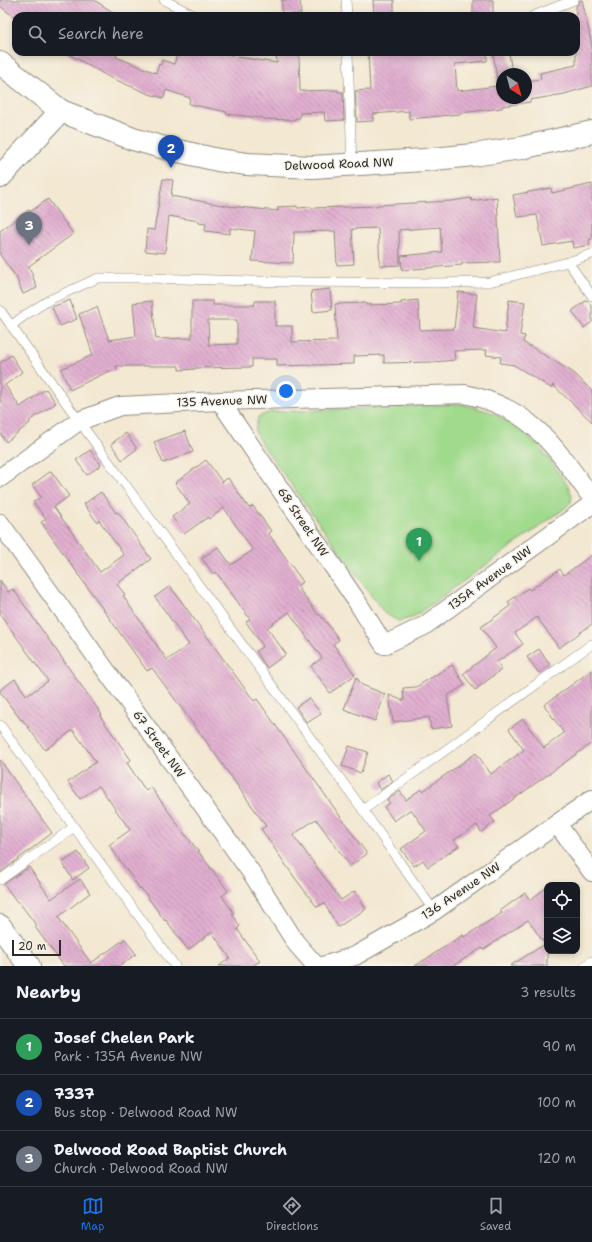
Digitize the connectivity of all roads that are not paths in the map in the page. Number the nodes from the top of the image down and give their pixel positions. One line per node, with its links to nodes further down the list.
1 (164, 0): 4 (lane)
2 (346, 0): 5 (lane)
3 (574, 0): 6 (lane)
4 (188, 12)
5 (347, 12)
6 (543, 12)
7 (348, 56): 11 (lane)
8 (0, 63): 9 (street)
9 (61, 111): 11 (street, Delwood Road NW); 12 (street)
10 (592, 132): 11 (street, Delwood Road NW)
11 (352, 165)
12 (0, 177)
13 (592, 254): 14 (lane)
14 (568, 262): 15 (lane); 17 (lane)
15 (592, 296)
16 (0, 310): 17 (lane)
17 (11, 326): 19 (lane)
18 (220, 401): 19 (street, 135 Avenue NW); 21 (street, 135 Avenue NW); 25 (street, 68 Street NW)
19 (79, 421): 20 (street, 135 Avenue NW); 28 (lane)
20 (0, 478)
21 (592, 498)
22 (592, 504): 25 (street, 135A Avenue NW)
23 (0, 523): 38 (street, 67 Street NW)
24 (592, 644): 28 (lane)
25 (384, 646)
26 (0, 725): 30 (lane)
27 (592, 799): 29 (street, 136 Avenue NW)
28 (363, 810): 33 (lane)
29 (557, 824): 31 (street); 33 (street, 136 Avenue NW)
30 (74, 827): 32 (lane); 37 (lane)
31 (592, 872)
32 (0, 880)
33 (434, 911): 39 (street, 136 Avenue NW)
34 (0, 926): 36 (street)
35 (592, 961): 40 (lane)
36 (29, 966)
37 (175, 966)
38 (316, 966)
39 (322, 966)
40 (586, 966)

